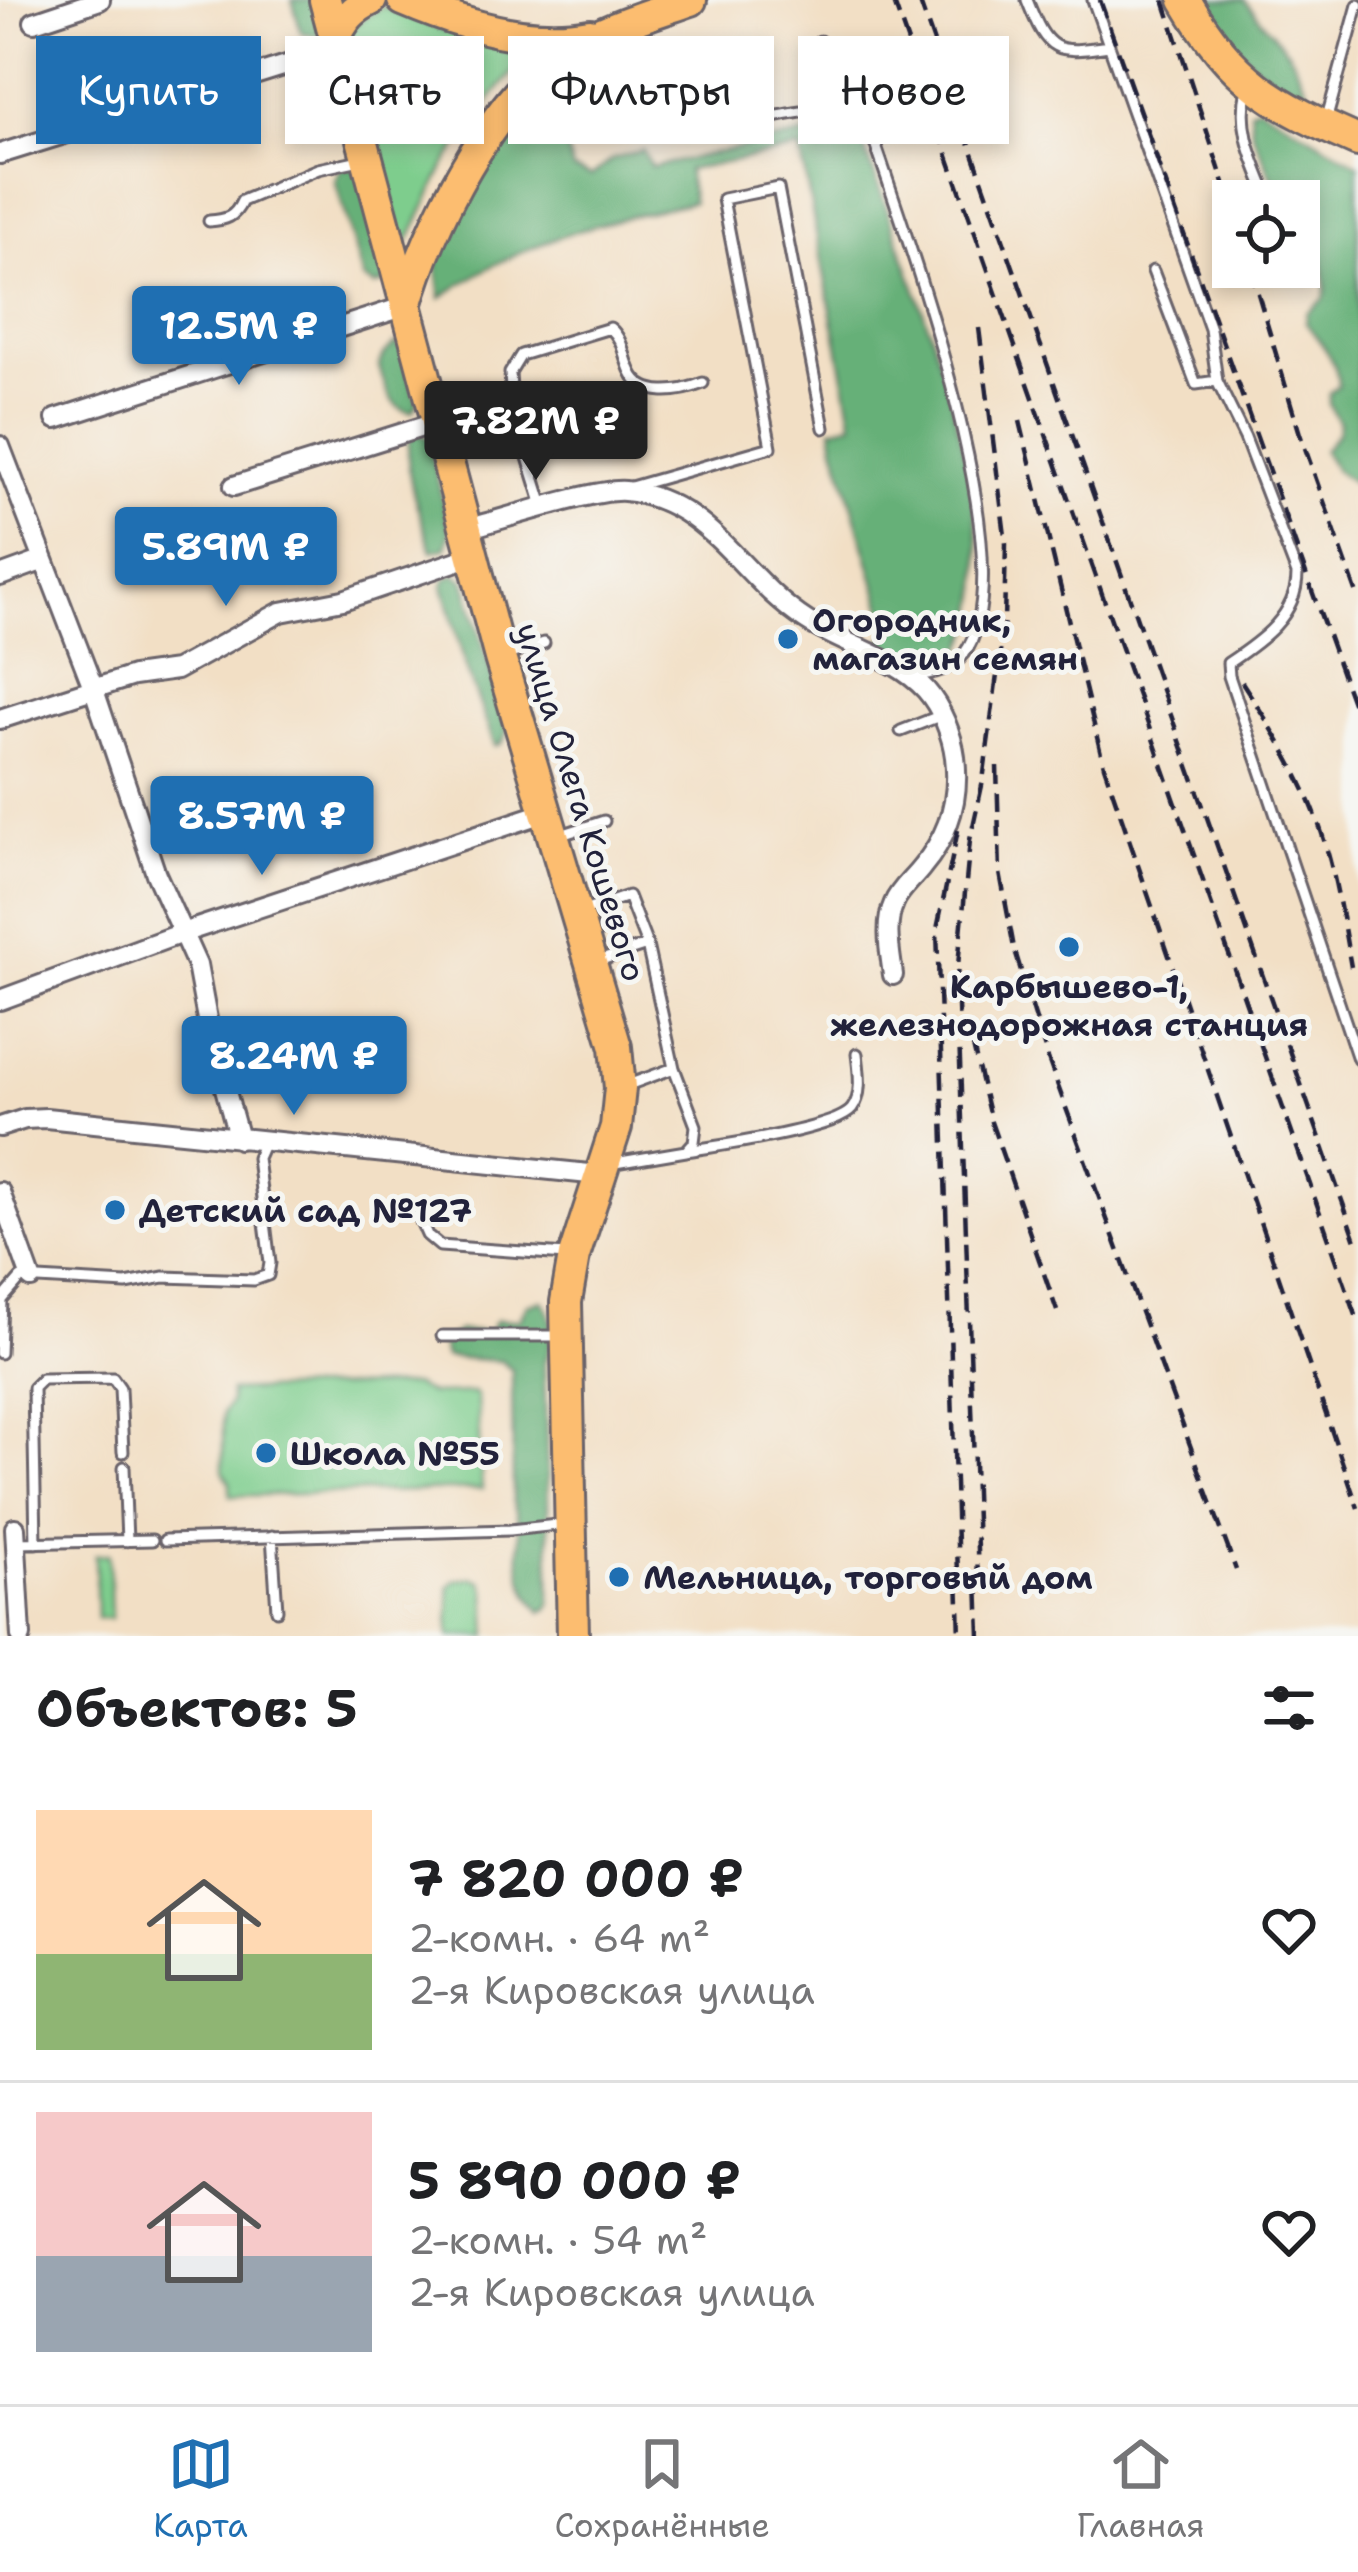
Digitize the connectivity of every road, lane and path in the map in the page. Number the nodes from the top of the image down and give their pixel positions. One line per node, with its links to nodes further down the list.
1 (100, 0): 10 (street)
2 (325, 0): 12 (main road, улица Олега Кошевого)
3 (371, 0): 13 (main road)
4 (403, 0): 11 (main road)
5 (691, 0): 11 (main road)
6 (1027, 0): 14 (lane)
7 (1093, 0): 14 (lane)
8 (1185, 0): 16 (main road)
9 (1358, 5): 17 (lane)
10 (34, 22)
11 (607, 30): 25 (main road)
12 (334, 36)
13 (338, 36)
14 (1109, 46): 28 (lane)
15 (285, 61): 21 (street)
16 (1249, 84): 17 (main road); 23 (lane)
17 (1324, 126): 18 (main road)
18 (1358, 141)
19 (363, 144): 22 (main road, улица Олега Кошевого)
20 (875, 144): 42 (lane)
21 (0, 154)
22 (367, 158): 24 (lane); 25 (main road, улица Олега Кошевого)
23 (1262, 180)
24 (209, 221)
25 (406, 262): 27 (main road, улица Олега Кошевого)
26 (1154, 272): 28 (lane)
27 (406, 306): 30 (street); 31 (main road, улица Олега Кошевого)
28 (1217, 381): 56 (lane)
29 (703, 383): 36 (lane)
30 (56, 418)
31 (435, 423): 34 (street); 37 (main road, улица Олега Кошевого)
32 (824, 428): 35 (lane)
33 (0, 446): 38 (street)
34 (234, 486)
35 (620, 490): 36 (street); 42 (street)
36 (544, 509): 37 (street)
37 (468, 542): 41 (main road, улица Олега Кошевого); 43 (street)
38 (44, 560): 39 (street); 43 (street)
39 (0, 575)
40 (544, 643): 41 (lane)
41 (500, 658): 48 (main road, улица Олега Кошевого)
42 (910, 675): 44 (street)
43 (93, 687): 45 (street); 50 (street)
44 (943, 716): 46 (lane); 53 (street)
45 (0, 719)
46 (901, 731)
47 (604, 820): 48 (lane)
48 (548, 825): 49 (main road, улица Олега Кошевого); 50 (street)
49 (576, 914): 51 (lane); 52 (main road, улица Олега Кошевого)
50 (182, 933): 54 (street); 60 (street)
51 (647, 945): 52 (lane); 57 (lane)
52 (591, 964): 58 (main road, улица Олега Кошевого)
53 (893, 975)
54 (0, 1000)
55 (856, 1054): 62 (lane)
56 (1357, 1054)
57 (674, 1068): 58 (lane); 62 (lane)
58 (620, 1088): 63 (main road, улица Олега Кошевого)
59 (0, 1127): 60 (street)
60 (239, 1139): 61 (street)
61 (264, 1142): 63 (street); 67 (lane)
62 (686, 1151): 63 (lane)
63 (602, 1170): 66 (main road, улица Олега Кошевого)
64 (0, 1192): 67 (street)
65 (419, 1217): 66 (lane)
66 (574, 1256): 70 (main road, улица Олега Кошевого)
67 (31, 1278): 68 (lane)
68 (1, 1304): 71 (lane)
69 (442, 1336): 70 (lane)
70 (565, 1336): 75 (main road, улица Олега Кошевого)
71 (0, 1340): 72 (lane)
72 (0, 1352)
73 (123, 1452): 76 (lane)
74 (124, 1467): 78 (lane)
75 (570, 1524): 77 (lane); 84 (main road, улица Олега Кошевого)
76 (17, 1535): 78 (lane); 81 (street)
77 (272, 1536): 80 (lane); 82 (lane)
78 (127, 1540): 79 (lane)
79 (152, 1540)
80 (165, 1540)
81 (9, 1572): 83 (street)
82 (277, 1610)
83 (21, 1636)
84 (573, 1636)

